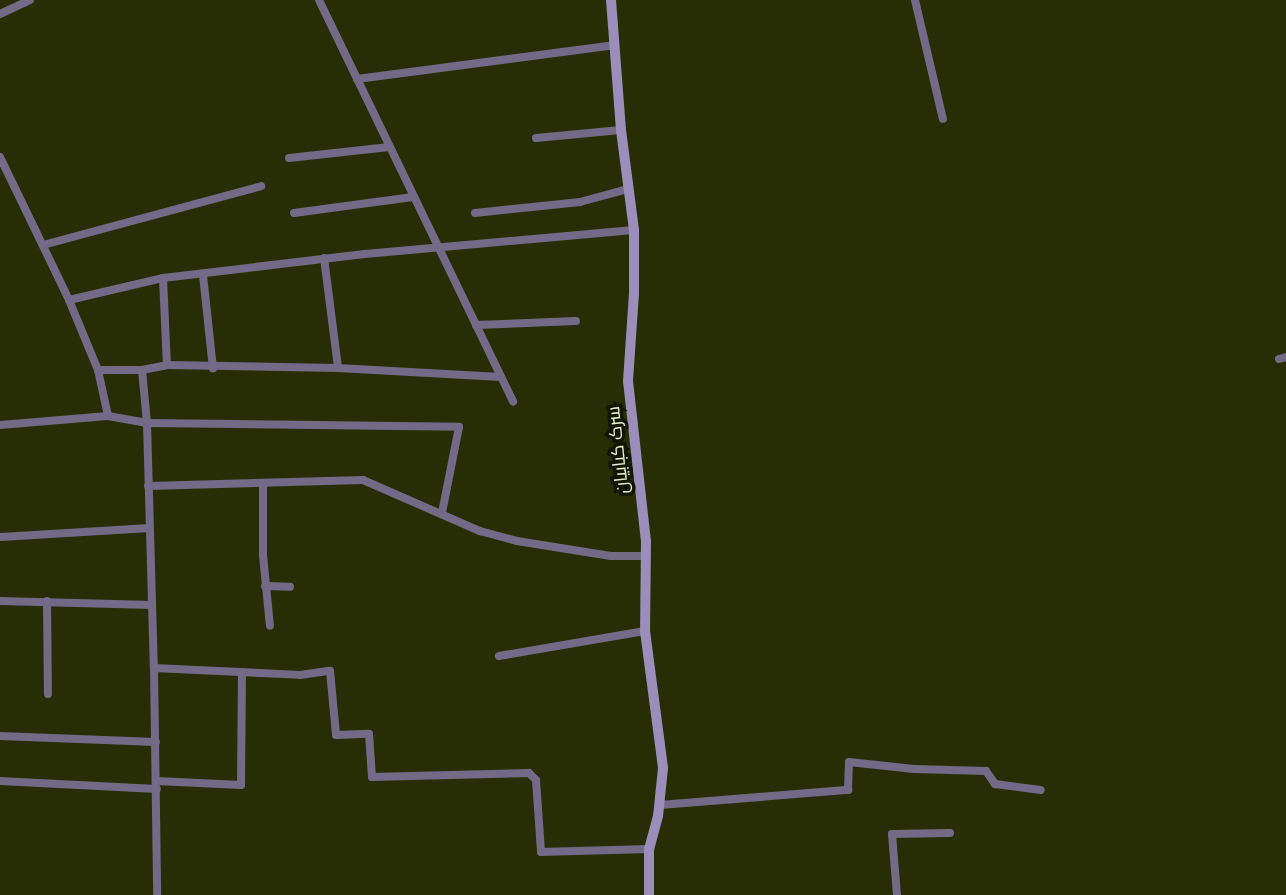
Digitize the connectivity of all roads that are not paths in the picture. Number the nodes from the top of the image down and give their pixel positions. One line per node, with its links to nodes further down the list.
1 (30, 0): 5 (street)
2 (319, 0): 7 (street)
3 (611, 0): 6 (street, سرک کبابیان)
4 (915, 0): 8 (street)
5 (0, 15)
6 (614, 45): 7 (street); 9 (street, سرک کبابیان)
7 (357, 79): 11 (street)
8 (943, 118)
9 (621, 130): 10 (street); 15 (street, سرک کبابیان)
10 (536, 138)
11 (389, 147): 13 (street); 16 (street)
12 (0, 157): 20 (street)
13 (289, 158)
14 (261, 186): 20 (street)
15 (628, 189): 18 (street); 19 (street, سرک کبابیان)
16 (413, 197): 17 (street); 21 (street)
17 (294, 213)
18 (475, 214)
19 (634, 230): 21 (street); 43 (street, سرک کبابیان)
20 (43, 245): 25 (street)
21 (438, 248): 22 (street); 27 (street)
22 (324, 258): 23 (street); 30 (street)
23 (203, 275): 24 (street); 29 (street)
24 (163, 278): 25 (street); 28 (street)
25 (69, 300): 31 (street)
26 (576, 321): 27 (street)
27 (476, 326): 33 (street)
28 (167, 365): 29 (street); 32 (street)
29 (213, 368): 30 (street)
30 (338, 368): 33 (street)
31 (98, 370): 32 (street); 35 (street)
32 (142, 370): 36 (street)
33 (501, 377): 34 (street)
34 (513, 402)
35 (108, 416): 36 (street); 37 (street)
36 (147, 423): 39 (street); 40 (street)
37 (0, 425)
38 (263, 483): 39 (street); 40 (street); 44 (street)
39 (148, 486): 41 (street)
40 (442, 513): 43 (street)
41 (150, 528): 42 (street); 48 (street)
42 (1, 537)
43 (646, 556): 50 (street, سرک کبابیان)
44 (265, 586): 45 (street); 49 (street)
45 (290, 587)
46 (0, 601): 47 (street)
47 (47, 601): 48 (street); 54 (street)
48 (152, 605): 52 (street)
49 (270, 626)
50 (645, 631): 51 (street); 60 (street, سرک کبابیان)
51 (499, 656)
52 (154, 668): 53 (street); 56 (street)
53 (242, 672): 58 (street); 62 (street)
54 (48, 694)
55 (0, 736): 56 (street)
56 (156, 742): 58 (street)
57 (0, 781): 58 (street)
58 (157, 785): 63 (street)
59 (1041, 790): 60 (street)
60 (660, 805): 62 (street, سرک کبابیان)
61 (950, 833): 65 (street)
62 (649, 849): 64 (street, سرک کبابیان)
63 (157, 895)
64 (649, 895)
65 (897, 895)

